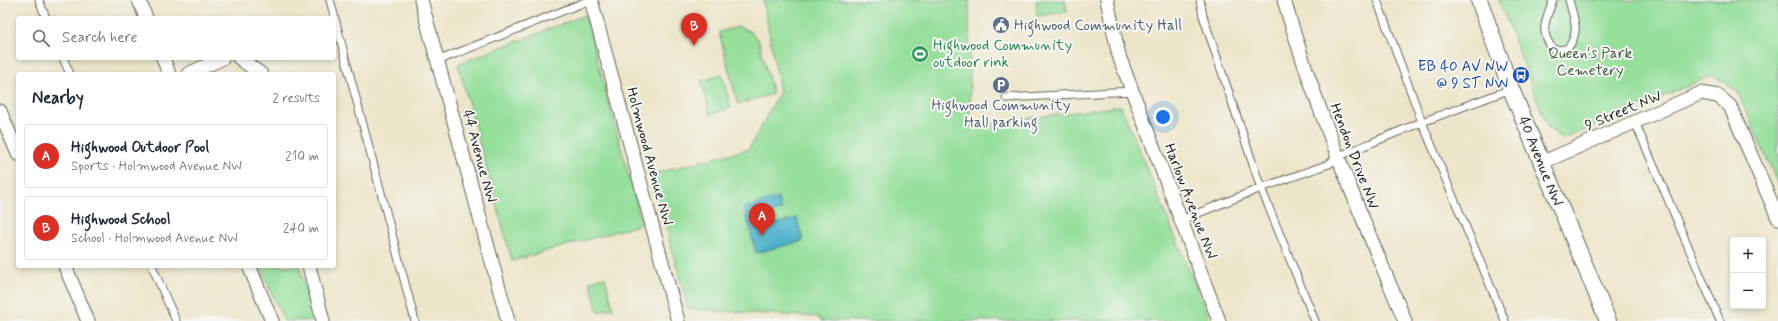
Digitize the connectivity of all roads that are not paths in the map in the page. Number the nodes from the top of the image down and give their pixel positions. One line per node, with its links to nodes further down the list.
1 (39, 0): 13 (lane)
2 (330, 0): 15 (lane)
3 (421, 0): 21 (street, 44 Avenue NW)
4 (590, 0): 21 (lane); 48 (street, Holmwood Avenue NW)
5 (1107, 0): 27 (street, Harlow Avenue NW)
6 (1200, 0): 35 (lane)
7 (1284, 0): 33 (street, Hendon Drive NW)
8 (1377, 0): 30 (lane)
9 (1479, 0): 26 (street, 40 Avenue NW)
10 (1553, 0): 11 (lane)
11 (1569, 0)
12 (142, 1): 14 (street)
13 (45, 16)
14 (146, 16)
15 (334, 16)
16 (336, 23): 46 (lane)
17 (64, 60): 22 (lane)
18 (164, 60): 23 (street)
19 (219, 60): 24 (street)
20 (242, 60): 25 (street)
21 (437, 61): 47 (street, 44 Avenue NW)
22 (69, 72)
23 (168, 72)
24 (192, 72)
25 (258, 72)
26 (1511, 89): 30 (lane); 34 (street, 40 Avenue NW)
27 (1132, 91): 28 (lane); 37 (street, Harlow Avenue NW)
28 (1006, 98)
29 (0, 111): 32 (street)
30 (1422, 122): 33 (lane); 52 (lane)
31 (1635, 122): 34 (street, 9 Street NW); 36 (street, 9 Street NW); 54 (lane)
32 (16, 147)
33 (1337, 157): 35 (lane); 51 (street, Hendon Drive NW)
34 (1541, 163): 53 (street, 40 Avenue NW)
35 (1262, 188): 37 (lane); 50 (lane)
36 (1778, 218)
37 (1182, 220): 49 (street, Harlow Avenue NW)
38 (66, 268): 42 (street)
39 (153, 268): 43 (lane)
40 (250, 268): 44 (street)
41 (310, 268): 45 (street)
42 (88, 321)
43 (176, 321)
44 (272, 321)
45 (323, 321)
46 (415, 321)
47 (508, 321)
48 (678, 321)
49 (1218, 321)
50 (1315, 321)
51 (1405, 321)
52 (1505, 321)
53 (1608, 321)
54 (1720, 321)

